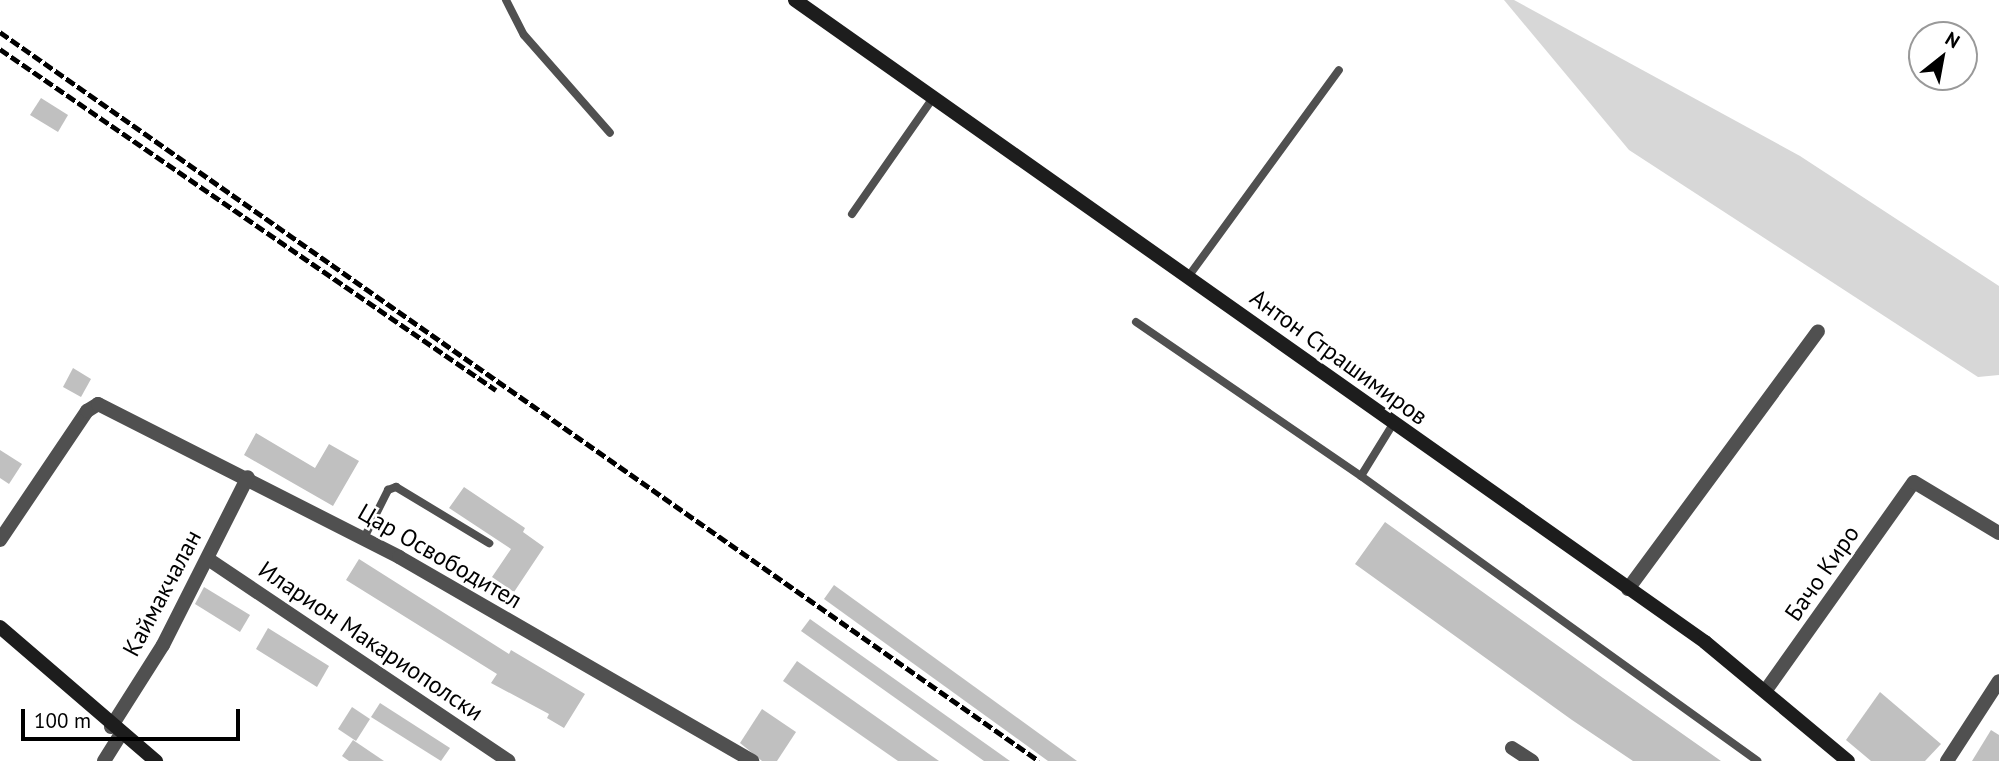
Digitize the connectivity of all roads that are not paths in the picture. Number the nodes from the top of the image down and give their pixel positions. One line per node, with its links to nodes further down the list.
1 (506, 0): 5 (lane)
2 (795, 0): 4 (street, Антон Страшимиров)
3 (1339, 70): 7 (lane)
4 (933, 98): 6 (lane); 7 (street, Антон Страшимиров)
5 (610, 133)
6 (852, 214)
7 (1188, 277): 10 (street, Антон Страшимиров)
8 (1136, 322): 11 (lane)
9 (1818, 331): 18 (street)
10 (1393, 424): 11 (lane); 18 (street, Антон Страшимиров)
11 (1362, 476): 29 (lane)
12 (248, 477): 14 (street, Цар Освободител); 15 (street, Цар Освободител); 17 (street, Каймакчалан)
13 (1999, 533): 21 (street, Бачо Киро)
14 (364, 538): 16 (lane); 27 (street, Цар Освободител)
15 (0, 540)
16 (489, 543)
17 (208, 559): 22 (street, Каймакчалан); 26 (street, Иларион Макариополски)
18 (1628, 589): 21 (street, Антон Страшимиров)
19 (0, 627): 22 (street)
20 (1999, 681): 31 (street)
21 (1766, 690): 30 (street, Антон Страшимиров)
22 (116, 731): 24 (street, Каймакчалан); 25 (street)
23 (1512, 748): 28 (street)
24 (104, 761)
25 (156, 761)
26 (507, 761)
27 (752, 761)
28 (1532, 761)
29 (1757, 761)
30 (1848, 761)
31 (1947, 761)

